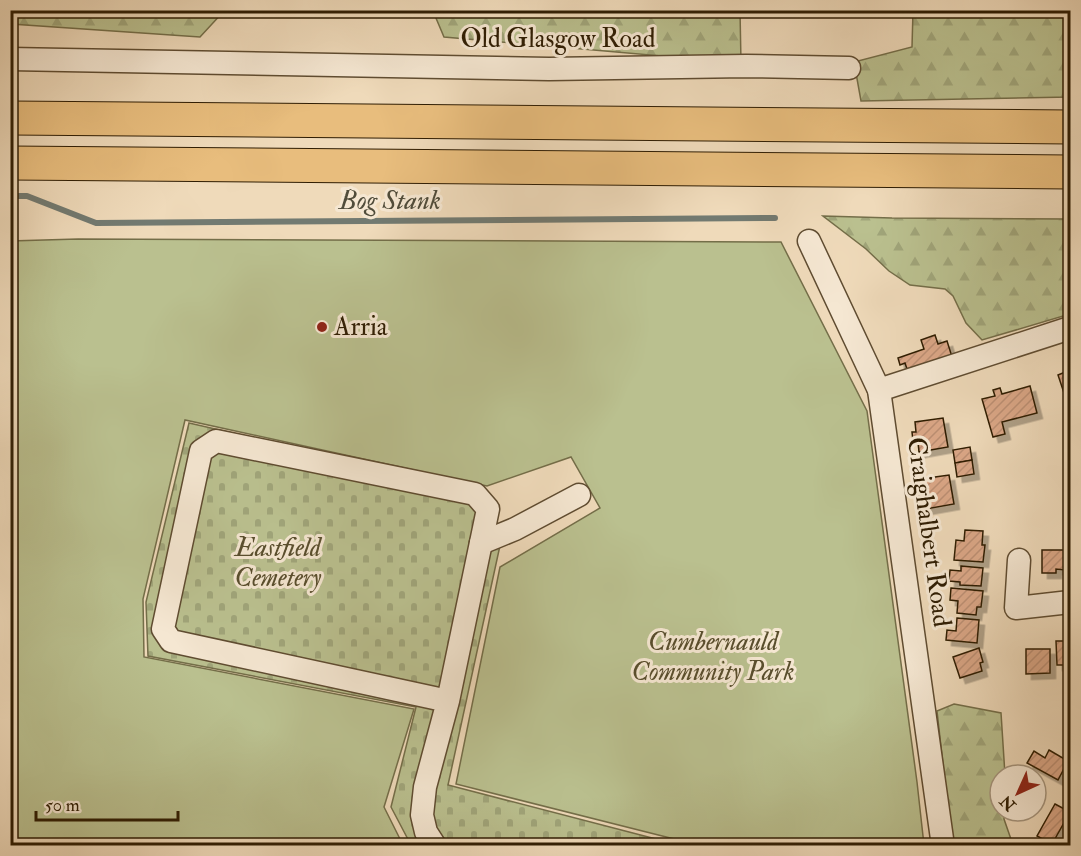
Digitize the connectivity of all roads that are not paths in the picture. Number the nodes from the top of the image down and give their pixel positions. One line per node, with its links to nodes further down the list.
1 (10, 59): 2 (street, Old Glasgow Road)
2 (849, 68)
3 (10, 118): 4 (highway)
4 (1071, 127)
5 (10, 163): 6 (highway)
6 (1071, 172)
7 (809, 241): 9 (street, Craighalbert Road)
8 (1071, 328): 9 (street)
9 (879, 390): 16 (street, Craighalbert Road)
10 (579, 495): 11 (street)
11 (481, 543): 14 (street); 14 (street)
12 (1019, 560): 13 (street)
13 (1071, 602)
14 (448, 701): 15 (street)
15 (435, 846)
16 (943, 846)

